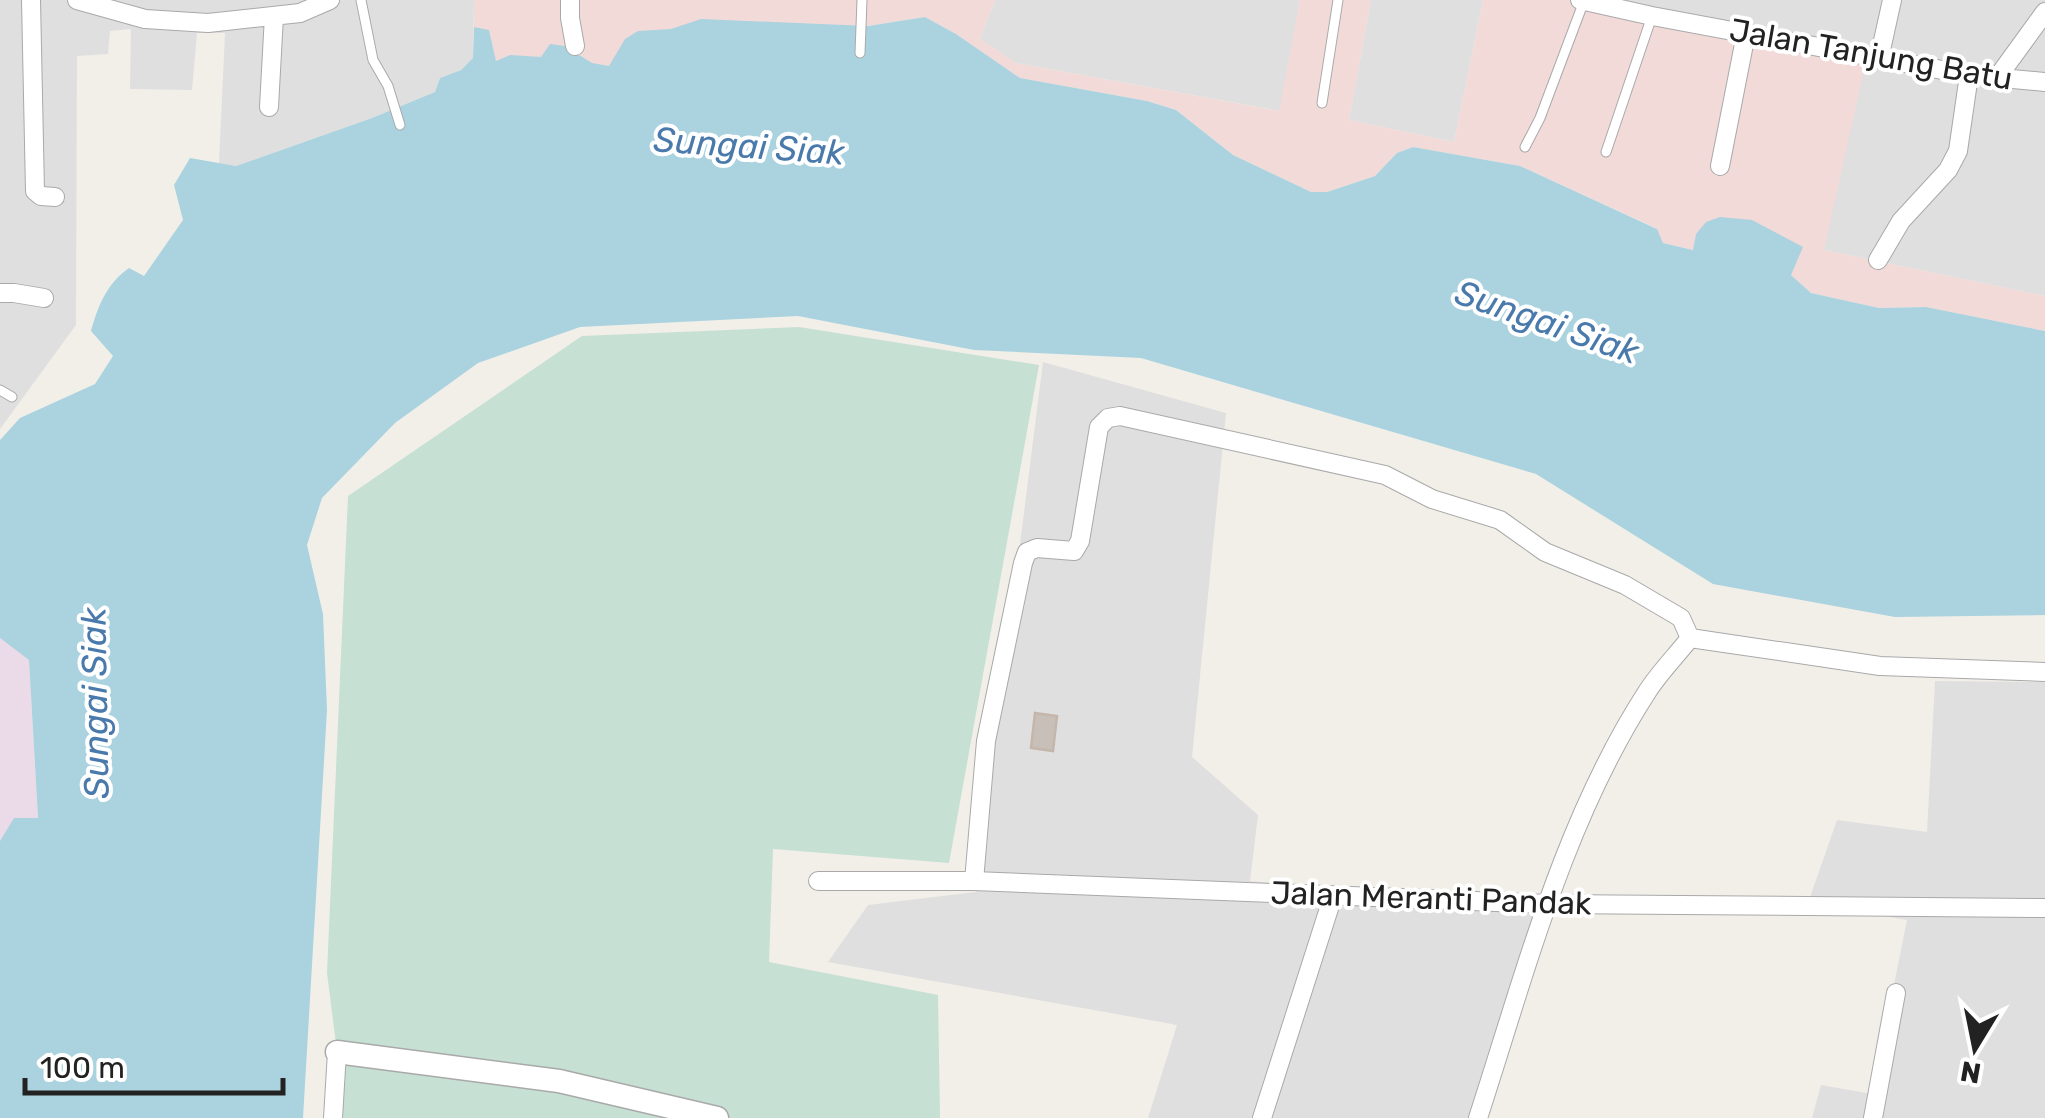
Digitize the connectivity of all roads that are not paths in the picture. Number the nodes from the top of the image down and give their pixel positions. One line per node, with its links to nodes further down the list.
1 (31, 0): 26 (street)
2 (78, 0): 11 (street)
3 (330, 0): 11 (street)
4 (361, 0): 22 (lane)
5 (570, 0): 14 (street)
6 (862, 0): 15 (lane)
7 (1338, 0): 20 (lane)
8 (1582, 0): 12 (street, Jalan Tanjung Batu); 23 (lane)
9 (1892, 0): 16 (street)
10 (2045, 12): 18 (street)
11 (274, 16): 21 (street)
12 (1652, 16): 13 (street, Jalan Tanjung Batu); 24 (lane)
13 (1746, 34): 16 (street, Jalan Tanjung Batu); 25 (street)
14 (575, 46)
15 (860, 53)
16 (1880, 59): 17 (street, Jalan Tanjung Batu)
17 (1969, 75): 18 (street, Jalan Tanjung Batu); 27 (street)
18 (1996, 78): 19 (street, Jalan Tanjung Batu)
19 (2045, 82)
20 (1322, 104)
21 (269, 107)
22 (400, 124)
23 (1525, 147)
24 (1606, 152)
25 (1720, 166)
26 (55, 197)
27 (1878, 260)
28 (0, 293): 29 (street)
29 (44, 298)
30 (0, 390): 31 (lane)
31 (12, 397)
32 (1690, 638): 33 (street); 35 (street); 37 (street)
33 (2045, 672)
34 (818, 881): 35 (street, Jalan Meranti Pandak)
35 (974, 881): 36 (street, Jalan Meranti Pandak)
36 (1334, 896): 37 (street, Jalan Meranti Pandak); 43 (street)
37 (1548, 904): 38 (street, Jalan Meranti Pandak); 44 (street)
38 (2045, 908)
39 (1896, 993): 45 (street)
40 (337, 1052): 41 (street); 42 (street)
41 (334, 1118)
42 (717, 1118)
43 (1262, 1118)
44 (1478, 1118)
45 (1873, 1118)

